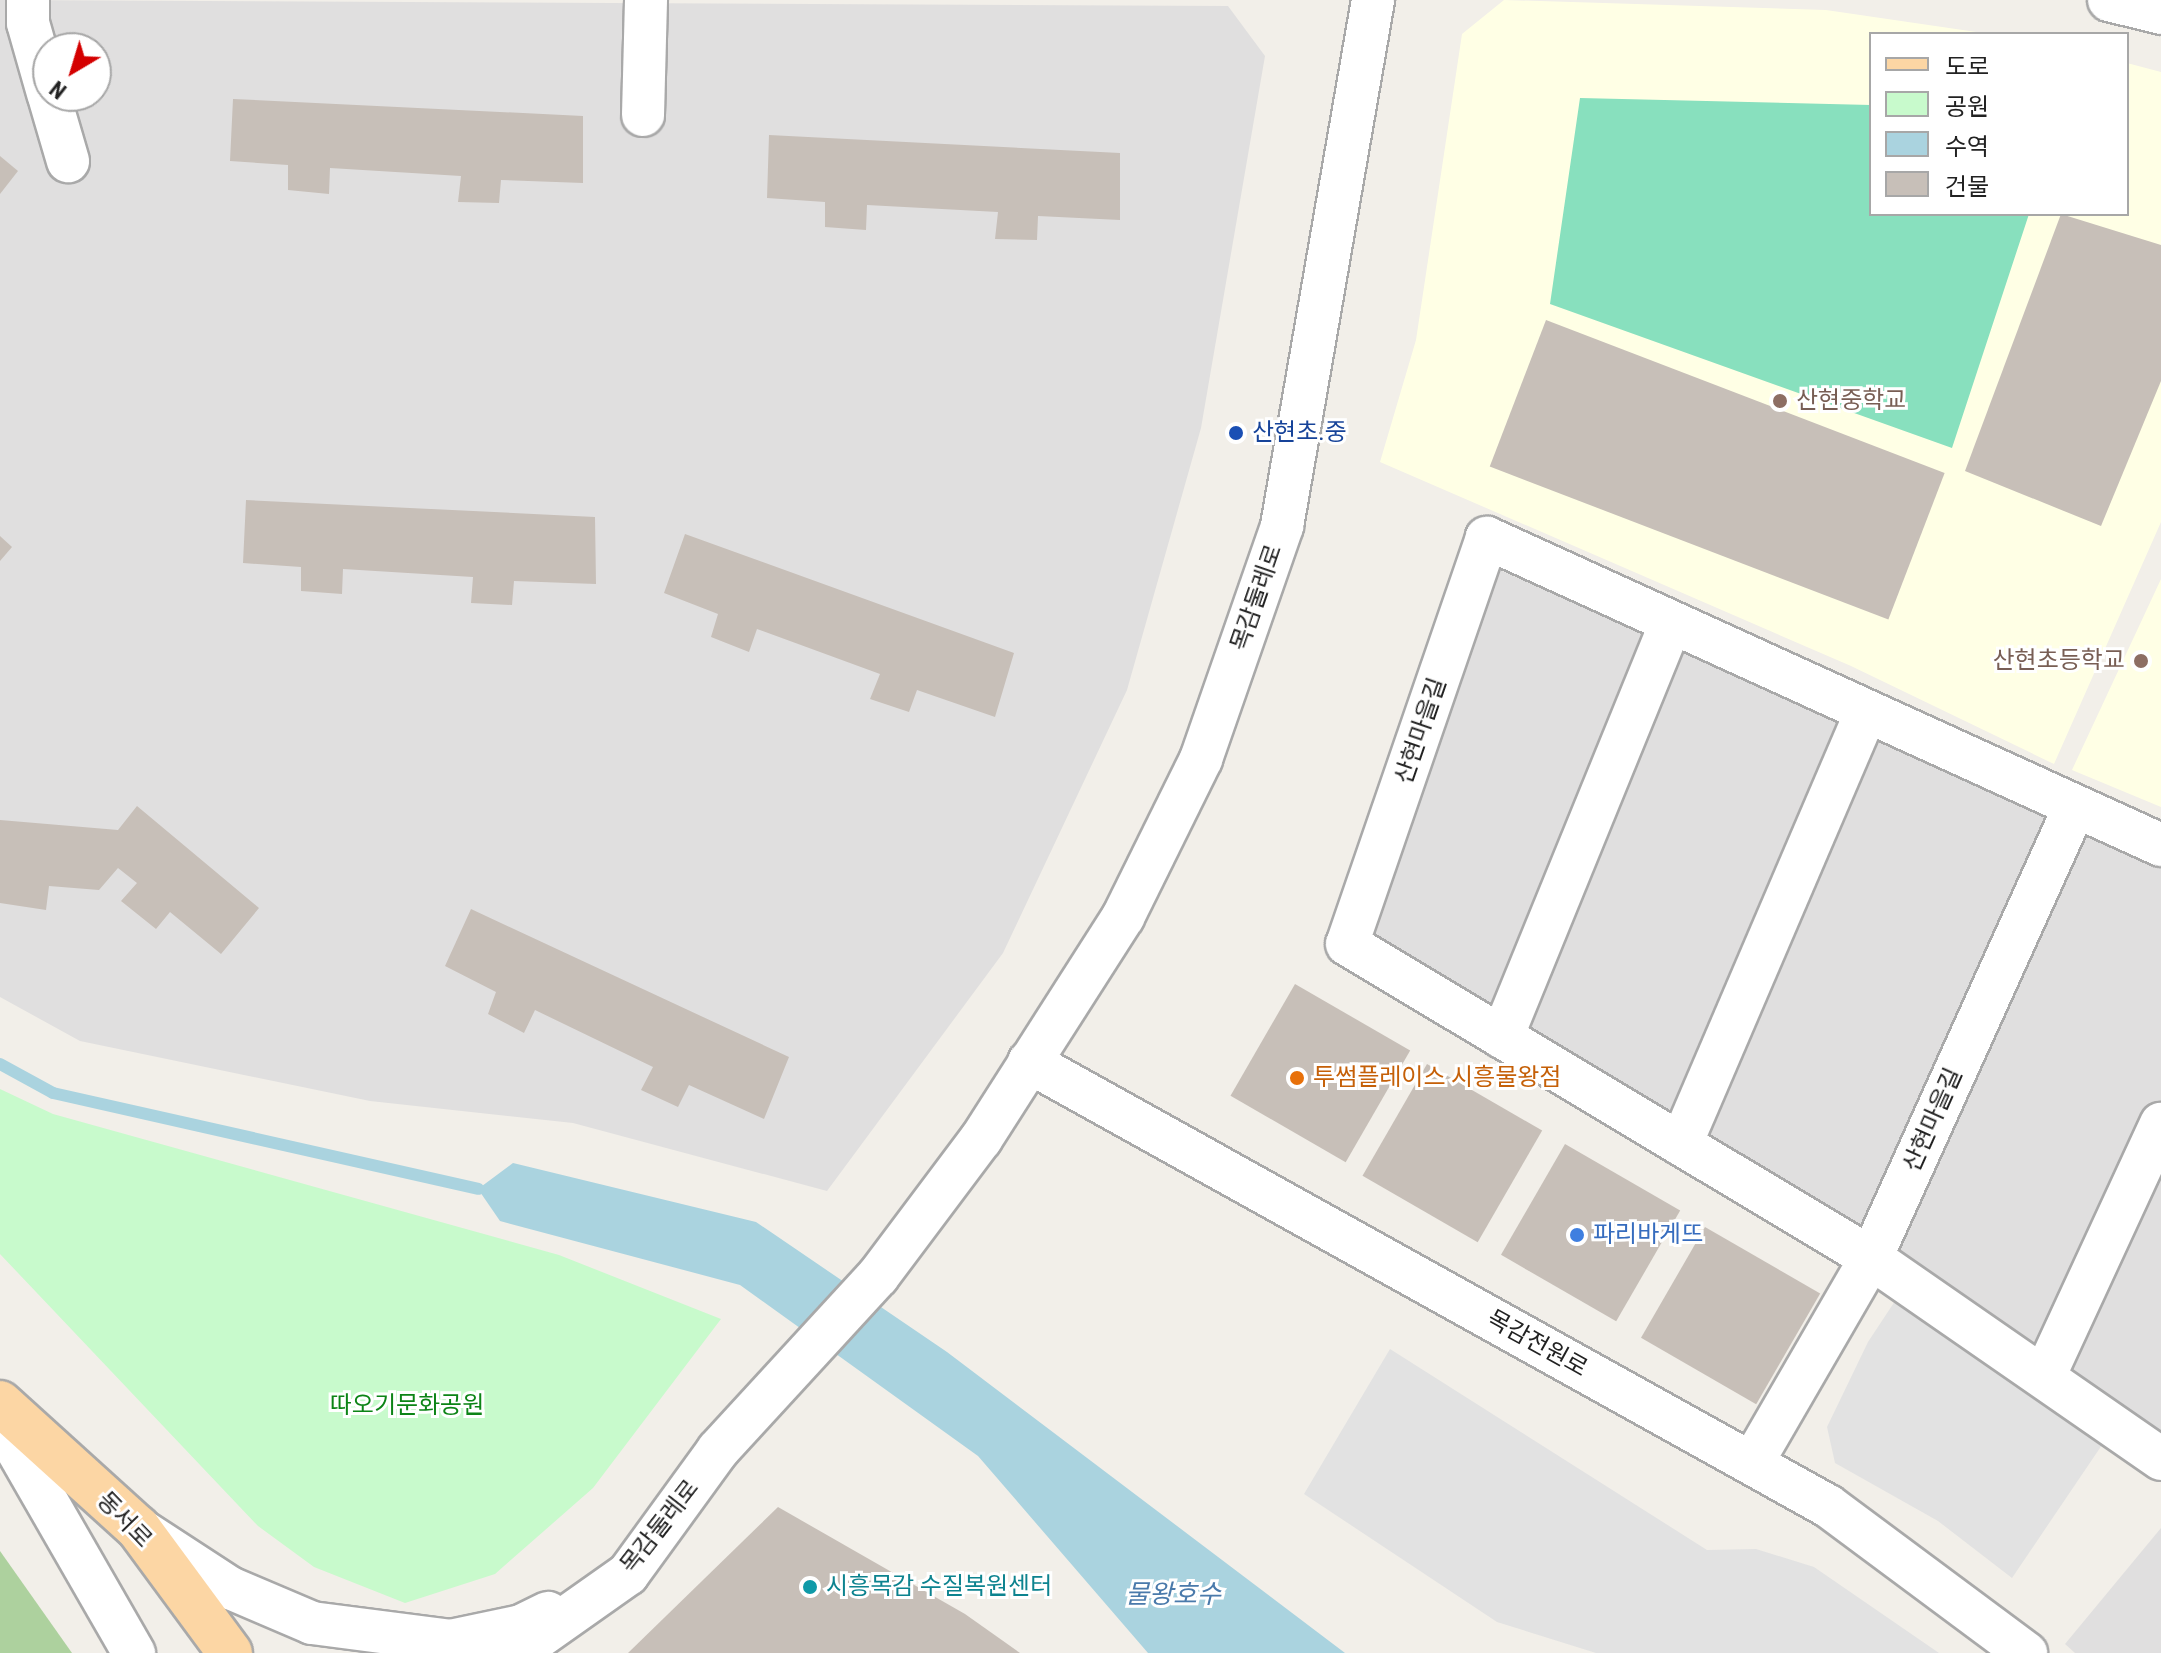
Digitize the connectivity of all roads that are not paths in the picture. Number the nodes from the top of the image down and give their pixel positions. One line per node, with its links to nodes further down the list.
1 (28, 0): 6 (street)
2 (646, 0): 8 (street)
3 (1373, 0): 15 (street, 목감둘레로)
4 (2109, 0): 5 (street)
5 (2161, 13)
6 (32, 37)
7 (53, 112): 9 (street)
8 (643, 115)
9 (68, 161)
10 (1671, 623): 11 (street, 산현마을길); 14 (street); 14 (street, 산현마을길)
11 (1866, 712): 12 (street, 산현마을길); 17 (street)
12 (2075, 807): 13 (street, 산현마을길); 18 (street, 산현마을길)
13 (2161, 845)
14 (1502, 1037): 17 (street, 산현마을길)
15 (1029, 1062): 23 (street, 목감전원로); 25 (street, 목감둘레로)
16 (2161, 1124): 19 (street)
17 (1681, 1144): 18 (street, 산현마을길)
18 (1871, 1258): 19 (street, 산현마을길); 23 (street, 산현마을길)
19 (2044, 1377): 22 (street, 산현마을길)
20 (0, 1403): 24 (main road, 동서로)
21 (0, 1420): 26 (street)
22 (2161, 1459)
23 (1752, 1463): 30 (street, 목감전원로)
24 (138, 1528): 25 (street); 27 (main road, 동서로)
25 (628, 1574): 28 (street, 목감둘레로); 29 (street)
26 (134, 1653)
27 (230, 1653)
28 (516, 1653)
29 (549, 1653)
30 (2026, 1653)

